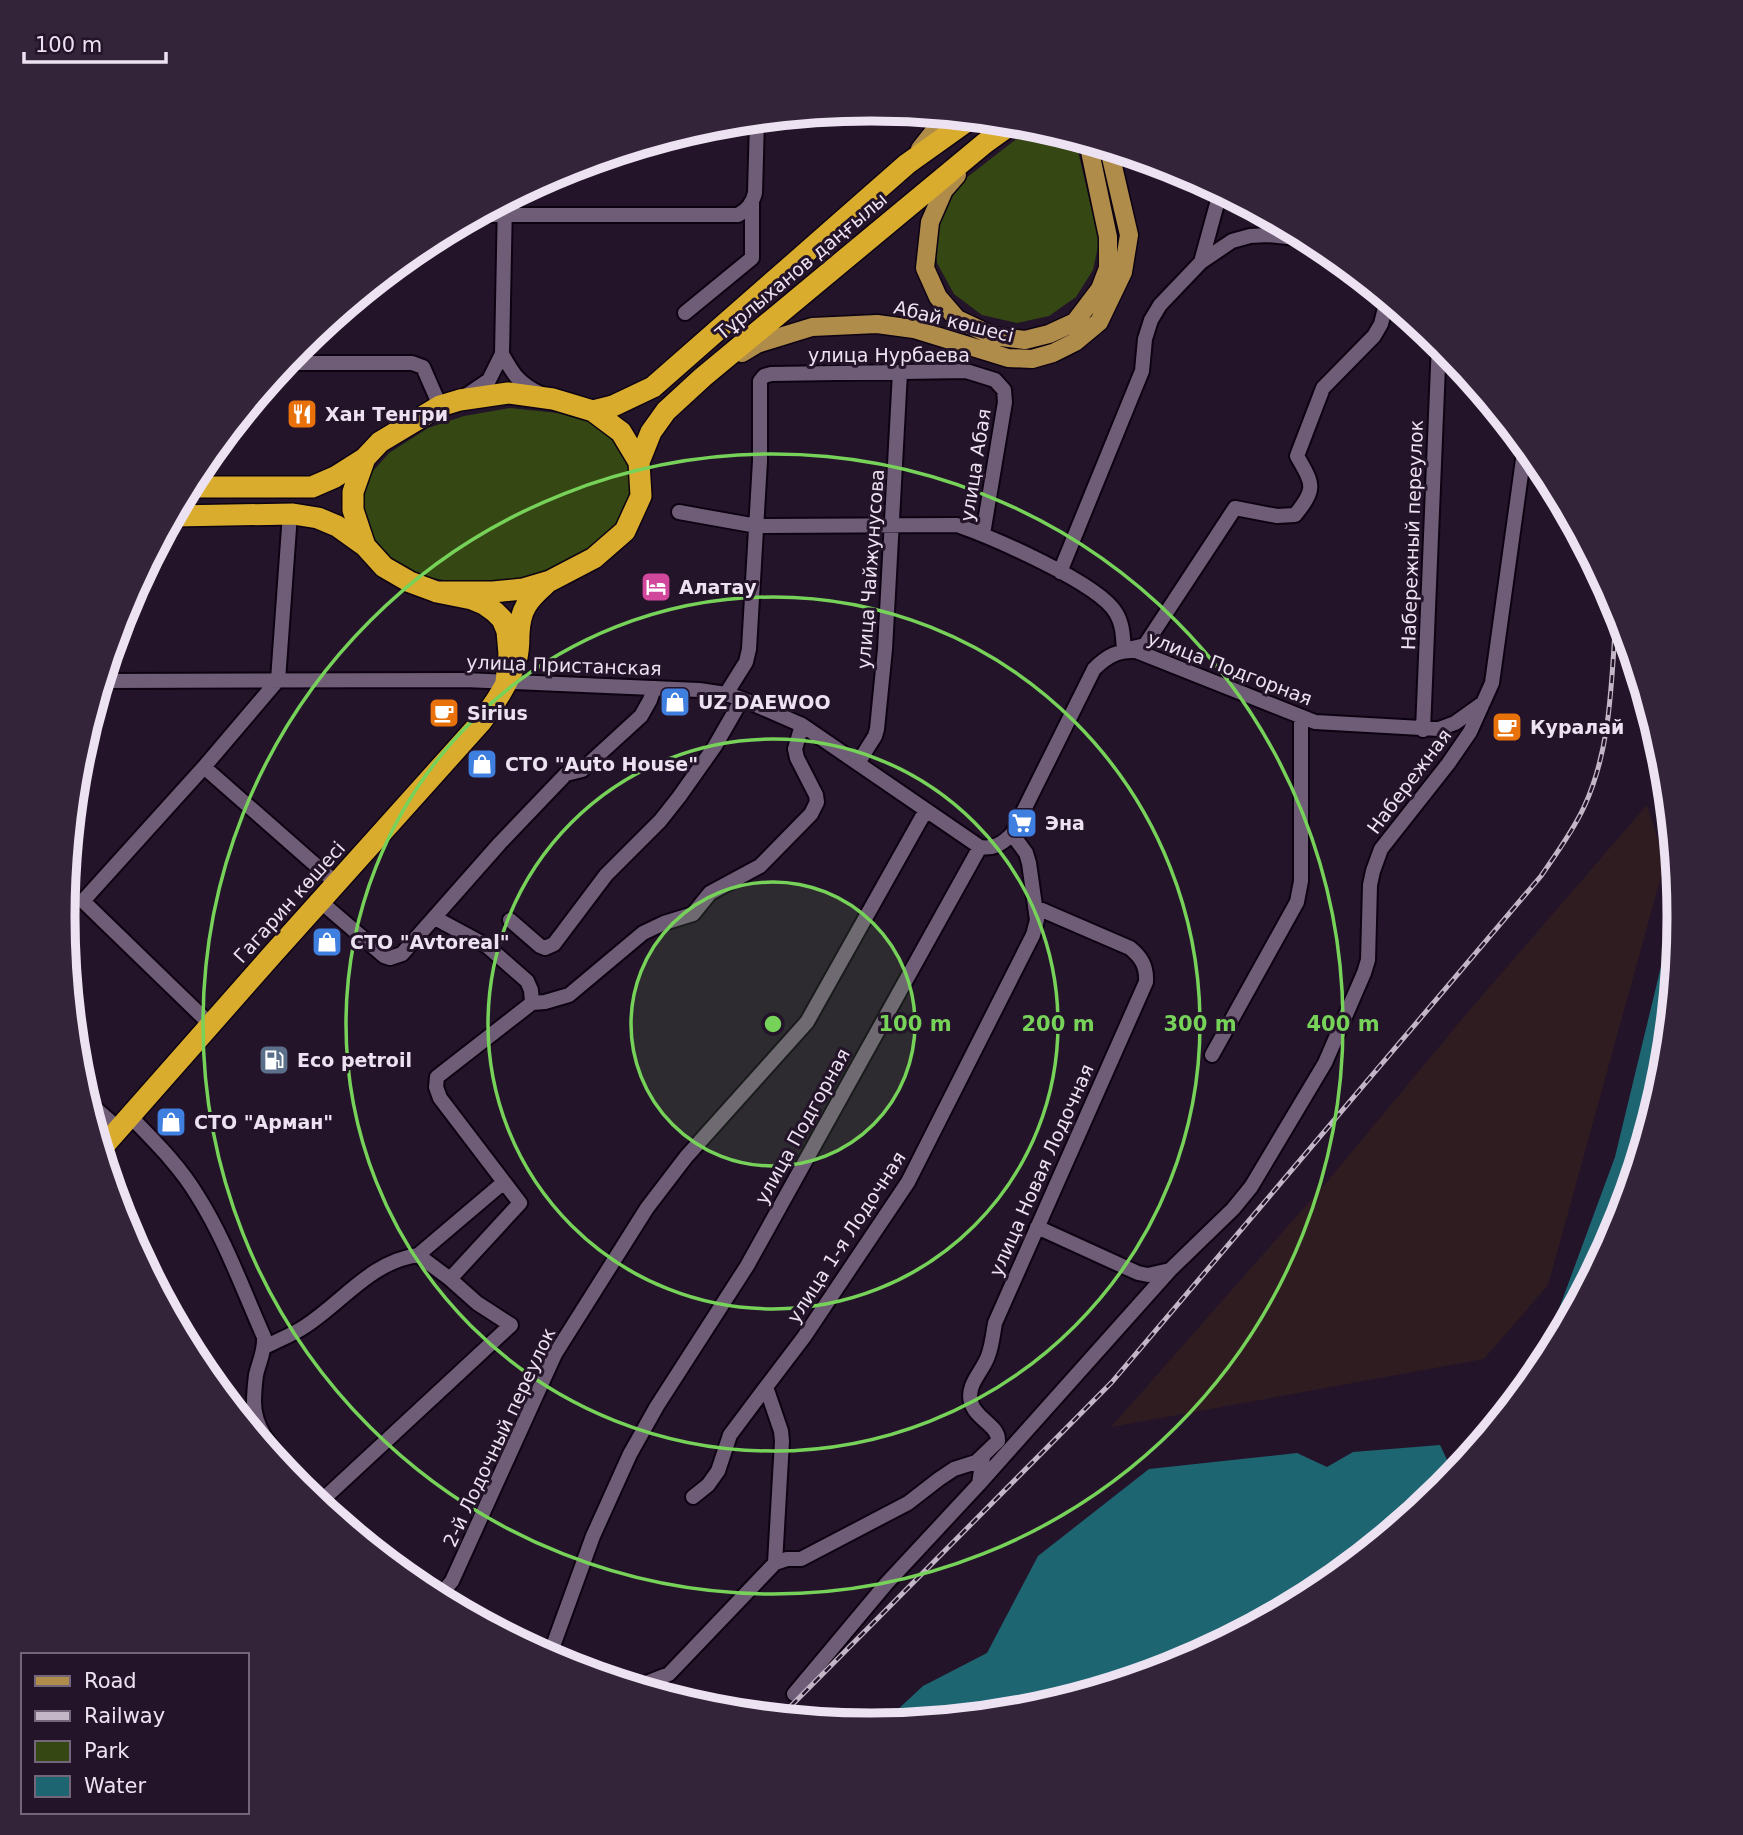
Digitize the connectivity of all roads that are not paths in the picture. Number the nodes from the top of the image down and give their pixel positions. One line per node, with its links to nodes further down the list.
1 (939, 124): 8 (main road)
2 (960, 126): 8 (highway, Тұрлыханов даңғылы)
3 (757, 130): 9 (street)
4 (1000, 132): 5 (highway, Тұрлыханов даңғылы)
5 (985, 143): 6 (main road, Абай көшесі); 21 (highway, Тұрлыханов даңғылы)
6 (1090, 152)
7 (1111, 159): 21 (main road, Абай көшесі)
8 (907, 164): 25 (highway, Тұрлыханов даңғылы)
9 (754, 198): 11 (street); 16 (street)
10 (1218, 200): 14 (street)
11 (510, 208)
12 (505, 211): 17 (street)
13 (1284, 237): 14 (street)
14 (1201, 262): 37 (street)
15 (1385, 309): 40 (street)
16 (685, 313)
17 (502, 354): 22 (street); 24 (street)
18 (1438, 358): 50 (street, Набережный переулок)
19 (300, 363): 24 (street)
20 (900, 372): 23 (street, улица Нурбаева); 33 (street, улица Чайжунусова); 34 (street, улица Нурбаева)
21 (703, 377): 28 (highway, Тұрлыханов даңғылы)
22 (553, 399): 24 (highway); 25 (highway)
23 (1005, 402): 35 (street, улица Абая)
24 (450, 403): 26 (highway)
25 (593, 411): 28 (highway)
26 (366, 458): 29 (highway); 36 (highway)
27 (1523, 460): 47 (street, Набережная)
28 (639, 462): 38 (highway)
29 (202, 487)
30 (679, 512): 34 (street)
31 (290, 514): 32 (highway); 36 (highway); 41 (street)
32 (184, 516)
33 (892, 524): 34 (street); 35 (street); 51 (street, улица Чайжунусова)
34 (757, 526): 45 (street)
35 (984, 534): 37 (street)
36 (365, 546): 39 (highway)
37 (1060, 572): 40 (street)
38 (550, 581): 39 (highway); 43 (highway, Гагарин көшесі)
39 (437, 592): 43 (highway)
40 (1124, 650): 48 (street, улица Подгорная); 54 (street, улица Подгорная)
41 (278, 680): 42 (street, улица Пристанская); 43 (street, улица Пристанская); 52 (street)
42 (112, 681)
43 (506, 682): 44 (street, улица Пристанская); 56 (highway, Гагарин көшесі)
44 (654, 688): 45 (street, улица Пристанская); 59 (street)
45 (726, 694): 46 (street, улица Пристанская)
46 (742, 699): 49 (street, улица Пристанская); 60 (street)
47 (1483, 703): 50 (street, улица Подгорная); 70 (street, Набережная)
48 (1301, 718): 50 (street, улица Подгорная); 63 (street)
49 (802, 725): 51 (street, улица Пристанская); 61 (street)
50 (1423, 730)
51 (858, 763): 53 (street, улица Пристанская)
52 (204, 767): 56 (street); 62 (street)
53 (926, 810): 55 (street, улица Пристанская); 80 (street, 2-й Лодочный переулок)
54 (1012, 835): 55 (street); 58 (street, улица 1-я Лодочная)
55 (980, 847): 81 (street, улица Подгорная)
56 (336, 883): 57 (highway, Гагарин көшесі)
57 (321, 902): 59 (street); 62 (highway, Гагарин көшесі)
58 (1035, 907): 68 (street, улица Новая Лодочная); 73 (street, улица 1-я Лодочная)
59 (435, 918): 61 (street)
60 (510, 920)
61 (532, 1003): 67 (street)
62 (211, 1025): 65 (highway, Гагарин көшесі)
63 (1212, 1055)
64 (99, 1108): 65 (street)
65 (124, 1123): 66 (highway, Гагарин көшесі); 72 (street)
66 (108, 1141)
67 (505, 1182): 69 (street); 71 (street)
68 (1037, 1227): 70 (street); 75 (street, улица Новая Лодочная)
69 (418, 1255): 71 (street, 2-й Лодочный переулок); 72 (street)
70 (1170, 1270): 76 (street, Набережная)
71 (450, 1279): 77 (street, 2-й Лодочный переулок)
72 (265, 1347): 74 (street)
73 (766, 1387): 78 (street, улица 1-я Лодочная); 79 (street)
74 (255, 1421)
75 (983, 1457): 76 (street); 79 (street)
76 (979, 1485): 83 (street, Набережная)
77 (325, 1497)
78 (693, 1497)
79 (775, 1563): 82 (street)
80 (445, 1590)
81 (553, 1647)
82 (649, 1682)
83 (794, 1694)

